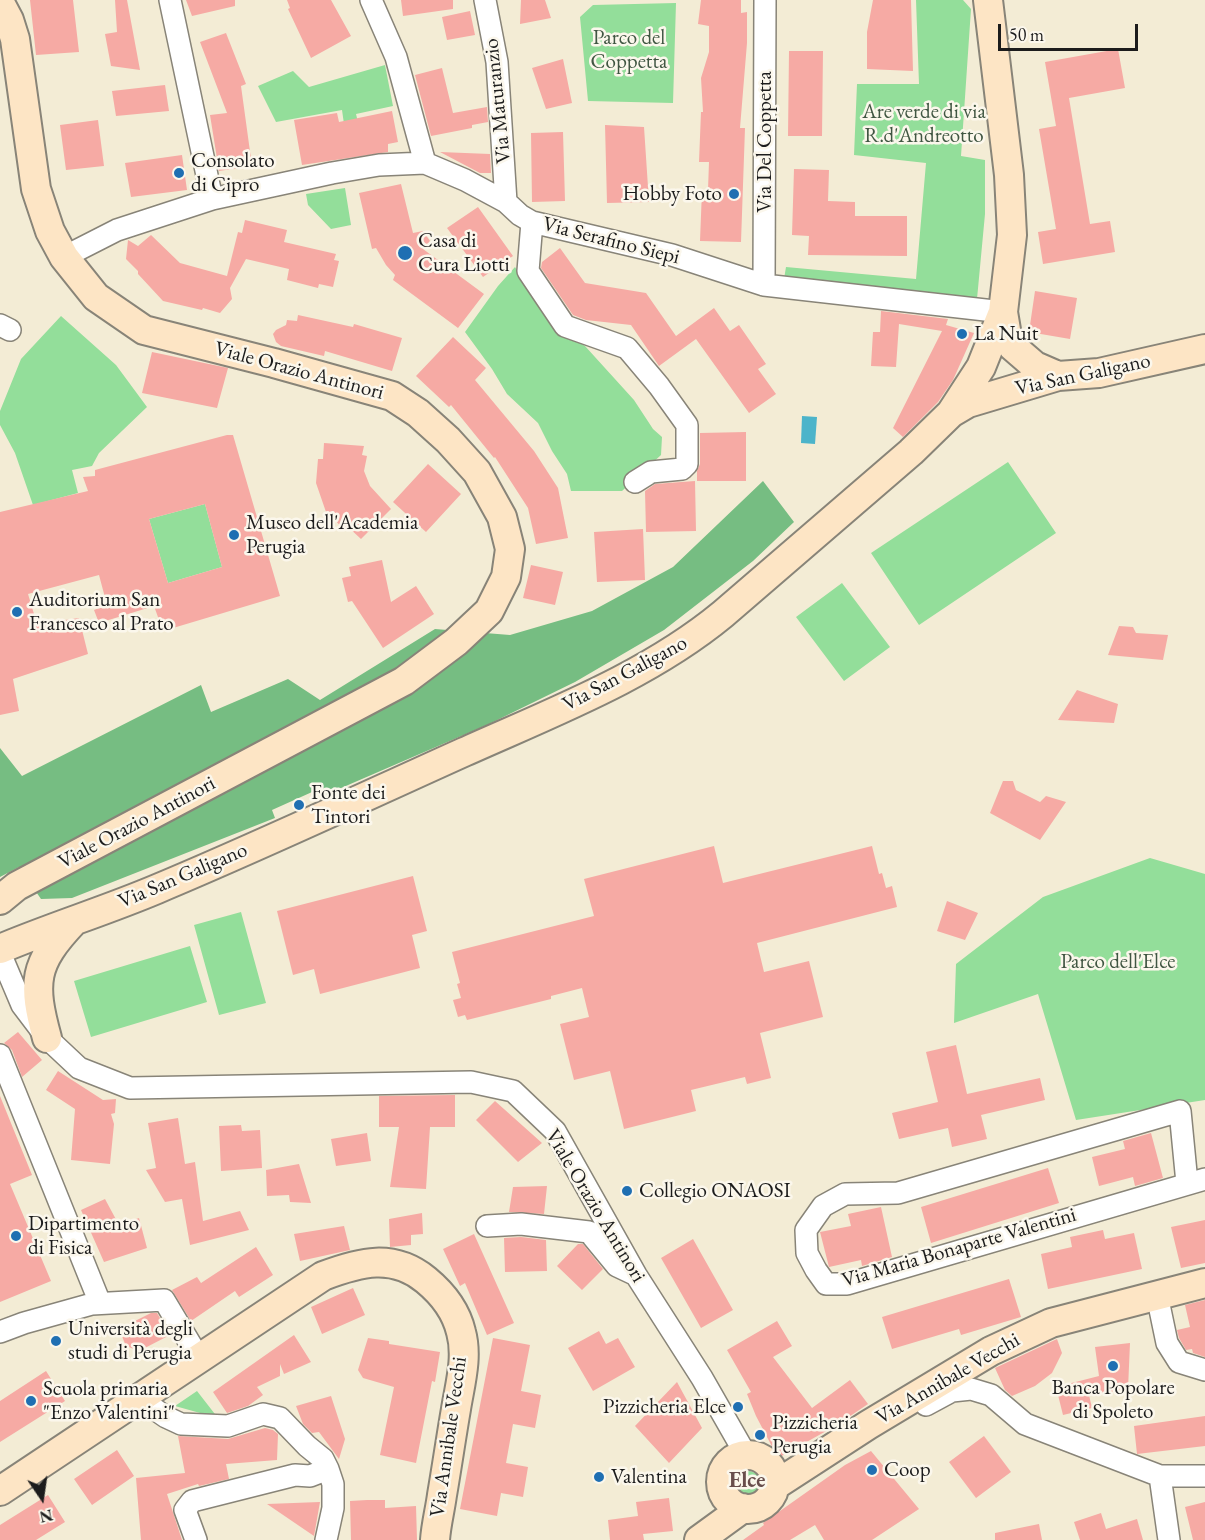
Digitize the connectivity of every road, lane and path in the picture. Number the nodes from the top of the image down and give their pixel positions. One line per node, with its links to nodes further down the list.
1 (170, 0): 8 (street)
2 (371, 0): 7 (street)
3 (486, 0): 9 (street, Via Maturanzio)
4 (765, 0): 12 (street, Via Del Coppetta)
5 (988, 0): 13 (street)
6 (0, 1): 11 (street, Viale Orazio Antinori)
7 (425, 163): 8 (street, Via Serafino Siepi); 9 (street, Via Serafino Siepi)
8 (212, 199): 11 (street, Via Serafino Siepi)
9 (506, 202): 10 (street, Via Serafino Siepi)
10 (532, 222): 12 (street, Via Serafino Siepi); 17 (street)
11 (64, 257): 18 (street, Viale Orazio Antinori)
12 (764, 285): 13 (street, Via Serafino Siepi)
13 (1003, 312): 15 (street); 16 (street)
14 (1205, 349): 15 (street, Via San Galigano)
15 (1058, 376): 16 (street, Via San Galigano)
16 (951, 412): 19 (street, Via San Galigano)
17 (635, 482)
18 (0, 900)
19 (75, 920): 20 (street, Via San Galigano); 21 (street)
20 (1, 957): 21 (street, Viale Orazio Antinori)
21 (47, 1038): 25 (street, Viale Orazio Antinori)
22 (0, 1055): 28 (street)
23 (1196, 1181): 23 (street, Via Maria Bonaparte Valentini)
24 (487, 1226): 25 (street)
25 (636, 1275): 34 (street, Viale Orazio Antinori)
26 (1205, 1283): 27 (street, Via Annibale Vecchi)
27 (1157, 1295): 31 (street); 33 (street, Via Annibale Vecchi)
28 (100, 1303): 29 (street); 30 (street)
29 (0, 1332)
30 (200, 1360): 32 (street, Via Annibale Vecchi); 43 (street, Via Annibale Vecchi)
31 (1205, 1370)
32 (140, 1400): 35 (street); 39 (street, Via Annibale Vecchi)
33 (868, 1425): 36 (street); 38 (street, Via Annibale Vecchi)
34 (746, 1455): 38 (street); 40 (street)
35 (328, 1469): 41 (street); 42 (street)
36 (1160, 1476): 37 (street); 45 (street)
37 (1205, 1476)
38 (774, 1486): 40 (street)
39 (0, 1491)
40 (743, 1508): 44 (street)
41 (196, 1540)
42 (326, 1540)
43 (435, 1540)
44 (699, 1540)
45 (1169, 1540)

